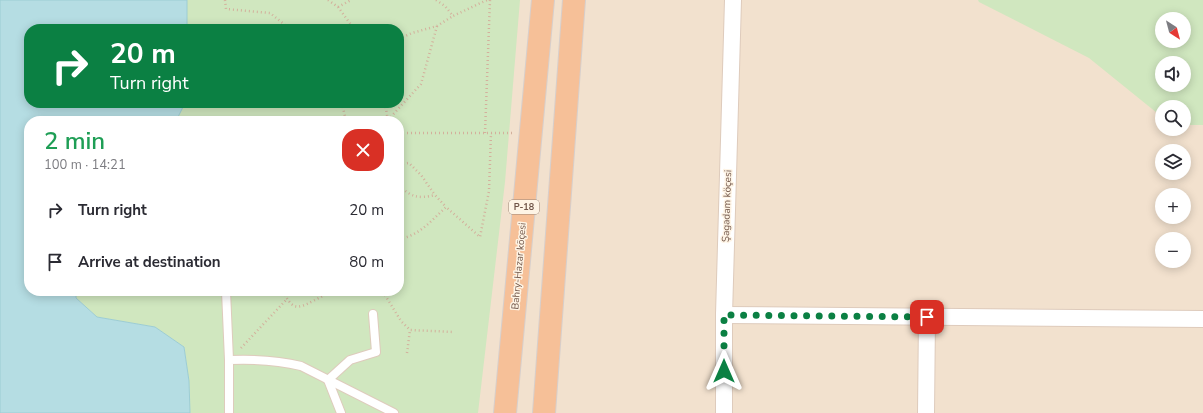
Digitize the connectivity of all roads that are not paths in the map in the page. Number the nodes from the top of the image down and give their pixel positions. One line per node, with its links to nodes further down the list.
1 (543, 0): 14 (highway, Bahry-Hazar köçesi / P-18)
2 (574, 0): 15 (highway)
3 (733, 0): 6 (street, Şagadam köçesi)
4 (226, 296): 9 (lane)
5 (373, 314): 10 (lane)
6 (724, 315): 7 (street); 16 (street, Şagadam köçesi)
7 (927, 317): 8 (street); 17 (street)
8 (1203, 319)
9 (229, 360): 10 (lane); 11 (lane)
10 (328, 380): 12 (lane); 13 (lane)
11 (229, 413)
12 (341, 413)
13 (394, 413)
14 (505, 413)
15 (544, 413)
16 (724, 413)
17 (926, 413)

